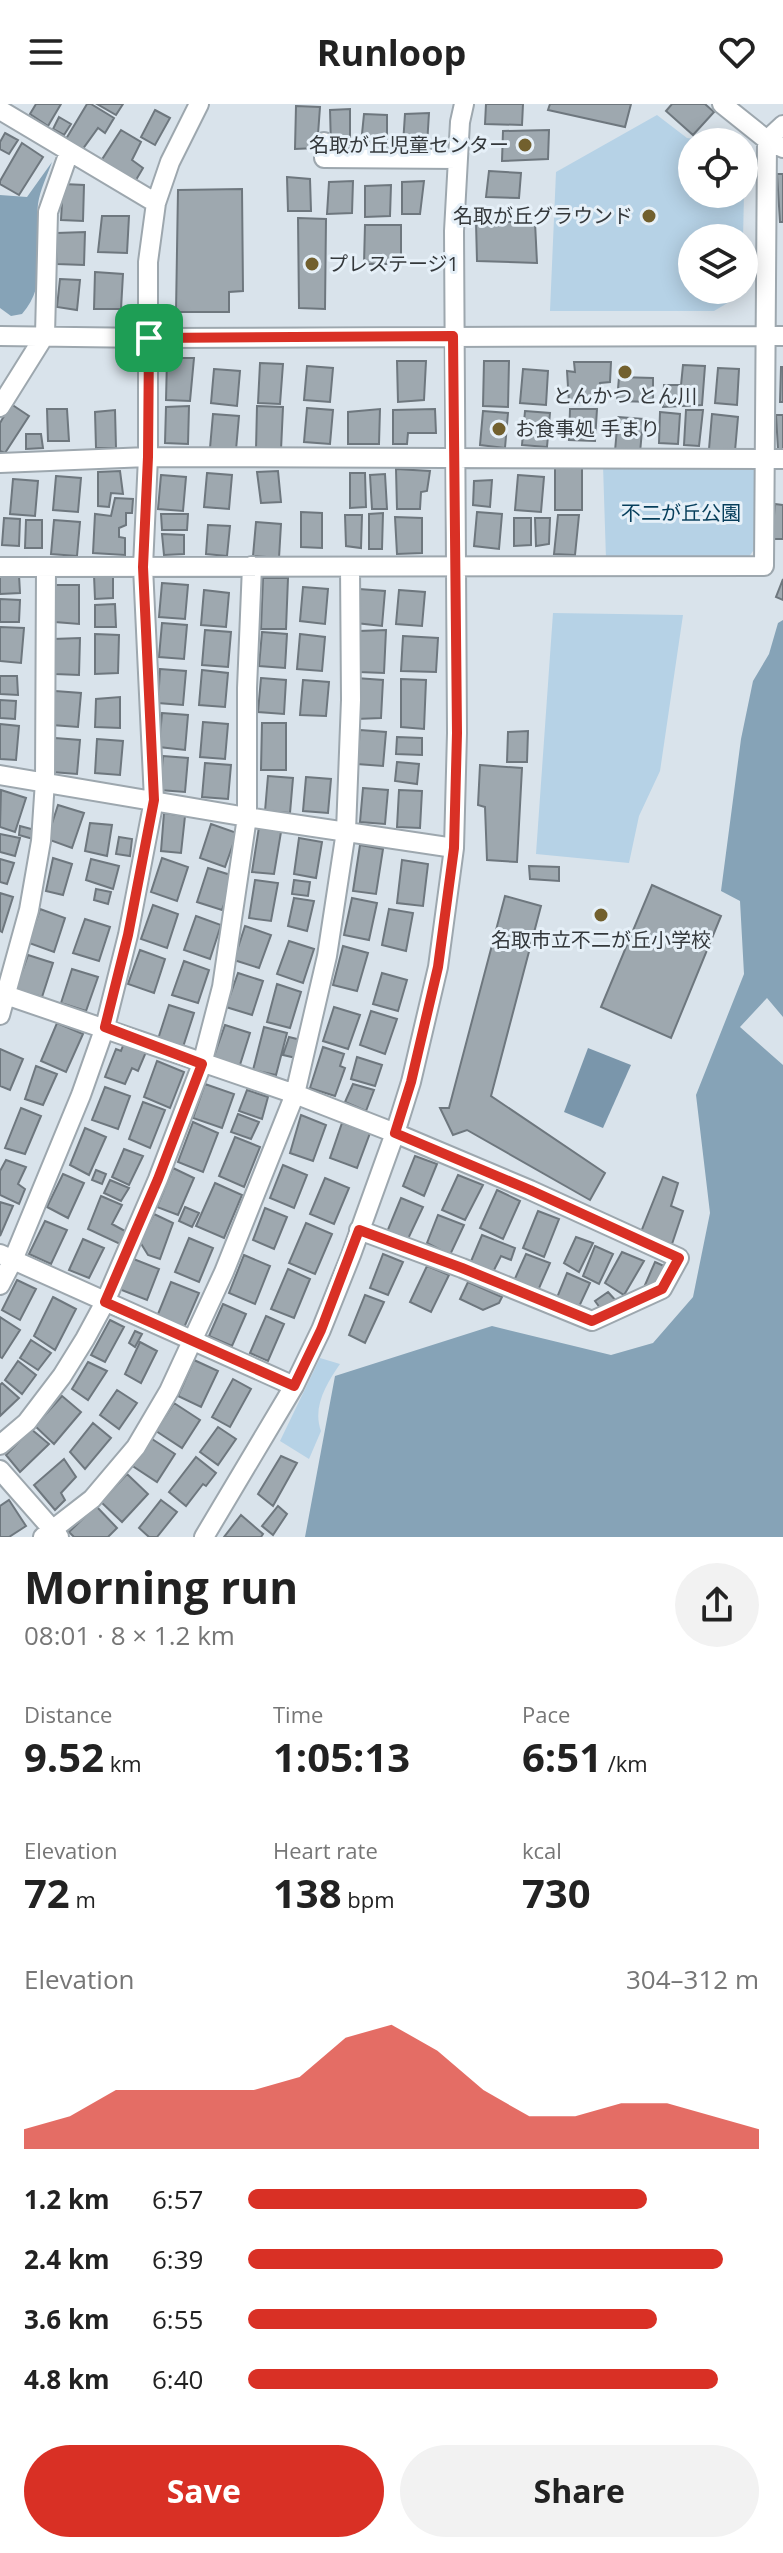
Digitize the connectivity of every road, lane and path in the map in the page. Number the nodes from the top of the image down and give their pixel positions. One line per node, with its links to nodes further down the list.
1 (464, 104): 9 (street)
2 (722, 104): 7 (street)
3 (197, 105): 10 (street)
4 (0, 110): 8 (street)
5 (783, 125): 7 (street)
6 (324, 142): 9 (street)
7 (775, 144): 14 (street)
8 (69, 152): 10 (street); 11 (street)
9 (458, 159): 13 (street)
10 (156, 203): 15 (street)
11 (45, 335): 12 (street); 15 (street); 16 (street)
12 (0, 336)
13 (453, 336): 14 (street); 15 (street); 19 (street)
14 (775, 336): 18 (street)
15 (149, 338): 17 (street)
16 (0, 407)
17 (148, 457): 19 (street); 20 (street); 25 (street)
18 (774, 459): 19 (street); 22 (street)
19 (456, 460): 22 (street)
20 (0, 463)
21 (252, 566): 25 (street); 26 (street); 30 (street)
22 (456, 566): 26 (street); 32 (street)
23 (0, 567): 24 (street)
24 (46, 567): 25 (street); 28 (street)
25 (143, 567): 29 (street)
26 (350, 567): 31 (street)
27 (0, 775): 28 (street)
28 (45, 781): 29 (street); 33 (street)
29 (154, 800): 30 (street); 35 (street)
30 (247, 817): 31 (street); 36 (street)
31 (346, 831): 32 (street); 37 (street)
32 (454, 848): 38 (street)
33 (3, 994): 34 (street); 35 (street)
34 (0, 1015)
35 (105, 1027): 36 (street); 40 (street)
36 (202, 1064): 37 (street); 42 (street)
37 (295, 1094): 38 (street); 43 (street)
38 (395, 1133): 39 (street); 39 (street)
39 (359, 1230): 44 (street)
40 (6, 1257): 41 (street); 42 (street)
41 (0, 1285)
42 (105, 1302): 43 (street); 45 (street)
43 (194, 1342): 44 (street); 47 (street)
44 (294, 1386): 48 (street)
45 (0, 1445)
46 (0, 1470): 47 (street)
47 (52, 1535)
48 (204, 1537)

